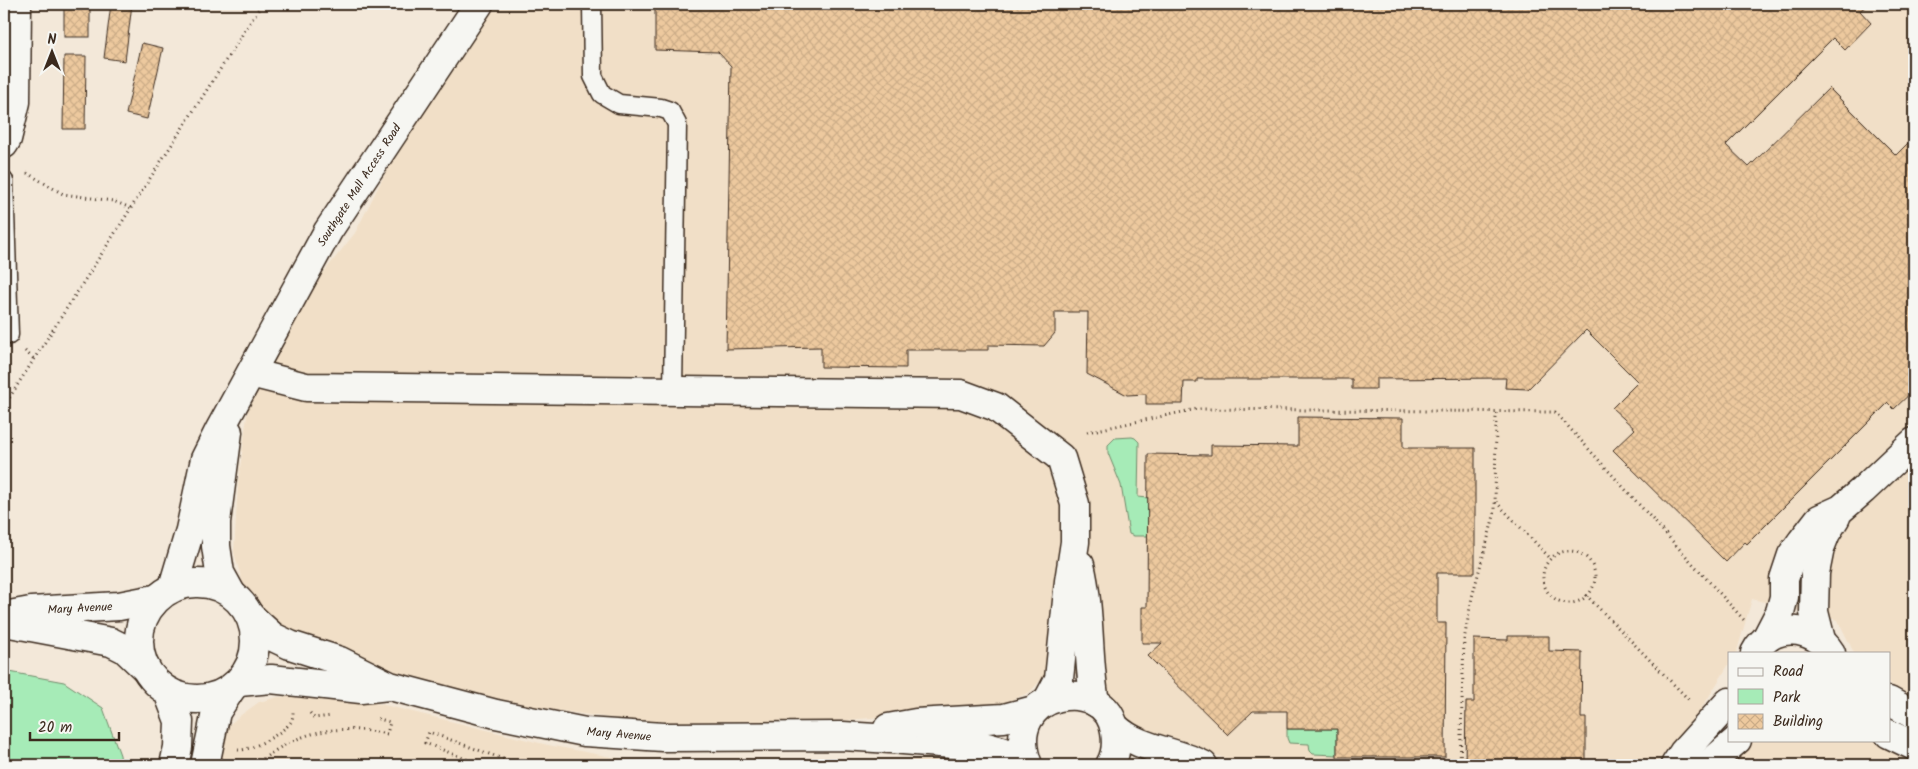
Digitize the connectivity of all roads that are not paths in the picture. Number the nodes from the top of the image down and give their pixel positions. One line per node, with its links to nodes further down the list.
1 (17, 4): 4 (street)
2 (479, 4): 7 (street, Southgate Mall Access Road)
3 (592, 4): 8 (lane)
4 (6, 141)
5 (4, 181): 6 (lane)
6 (9, 335)
7 (251, 373): 8 (street); 12 (street, Southgate Mall Access Road); 13 (street, Southgate Mall Access Road)
8 (673, 391): 11 (street)
9 (1914, 442): 10 (street)
10 (1840, 509): 17 (street); 18 (street)
11 (1075, 542): 23 (street); 26 (street)
12 (164, 593): 13 (street); 14 (street, Mary Avenue); 19 (street)
13 (231, 593): 15 (street)
14 (4, 616)
15 (250, 616): 20 (street); 21 (street, Mary Avenue)
16 (4, 622): 19 (street, Mary Avenue)
17 (1757, 639): 18 (street)
18 (1826, 646)
19 (144, 667): 22 (street)
20 (235, 686): 21 (street, Mary Avenue); 22 (street); 34 (street)
21 (403, 689): 30 (street, Mary Avenue)
22 (168, 692): 33 (street)
23 (1095, 702): 26 (street, Mary Avenue); 28 (street)
24 (1890, 702): 27 (street)
25 (1728, 703): 38 (street)
26 (1041, 705): 30 (street, Mary Avenue); 35 (street)
27 (1914, 715)
28 (1115, 727): 36 (street); 37 (street)
29 (1890, 734): 32 (street)
30 (835, 736): 35 (street, Mary Avenue)
31 (1735, 742): 39 (street)
32 (1914, 746)
33 (174, 765)
34 (205, 765)
35 (1028, 765)
36 (1110, 765)
37 (1203, 765)
38 (1675, 765)
39 (1708, 765)

